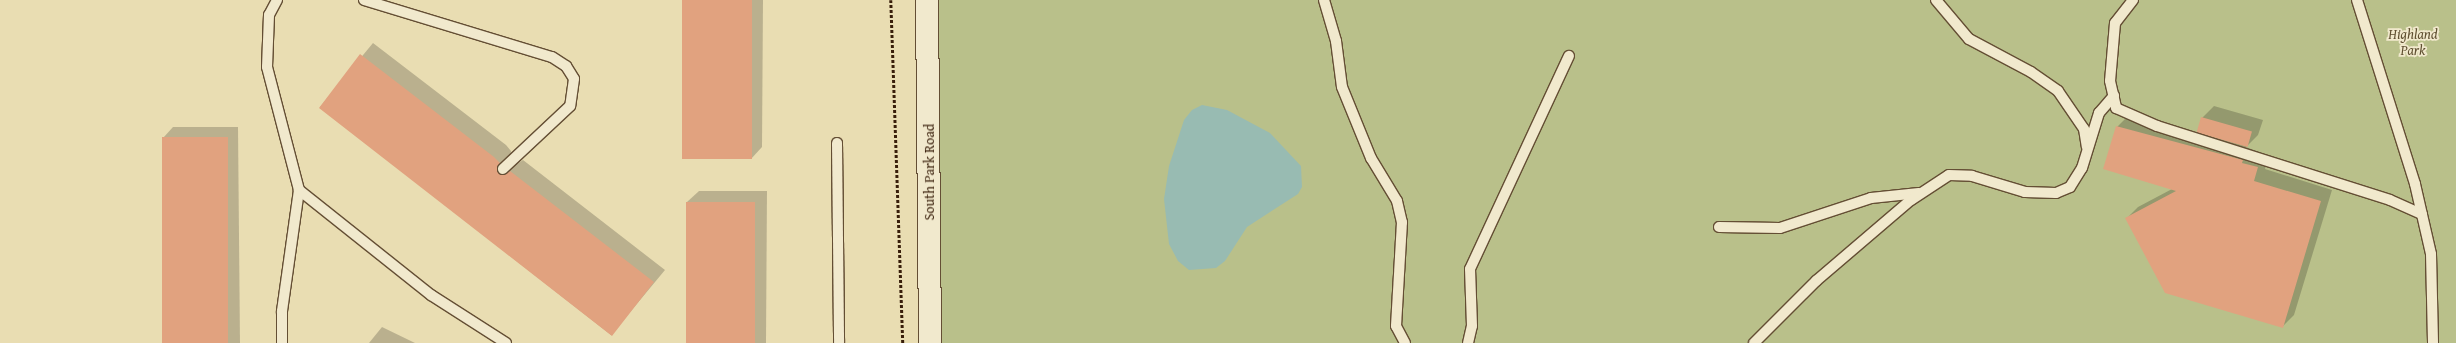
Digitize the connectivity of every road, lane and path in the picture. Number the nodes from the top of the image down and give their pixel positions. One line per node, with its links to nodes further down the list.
1 (277, 0): 14 (lane)
2 (364, 0): 13 (lane)
3 (891, 0): 21 (path)
4 (928, 0): 22 (street, South Park Road)
5 (1324, 0): 23 (lane)
6 (1936, 0): 12 (lane)
7 (2133, 0): 10 (lane)
8 (2357, 0): 16 (lane)
9 (1569, 56): 24 (lane)
10 (2114, 96): 12 (lane); 16 (lane)
11 (837, 143): 20 (lane)
12 (2088, 149): 15 (lane)
13 (503, 169)
14 (299, 190): 18 (lane); 19 (lane)
15 (1919, 193): 17 (lane); 25 (lane)
16 (2422, 214): 26 (lane)
17 (1719, 227)
18 (282, 343)
19 (506, 343)
20 (840, 343)
21 (903, 343)
22 (930, 343)
23 (1405, 343)
24 (1468, 343)
25 (1754, 343)
26 (2433, 343)

